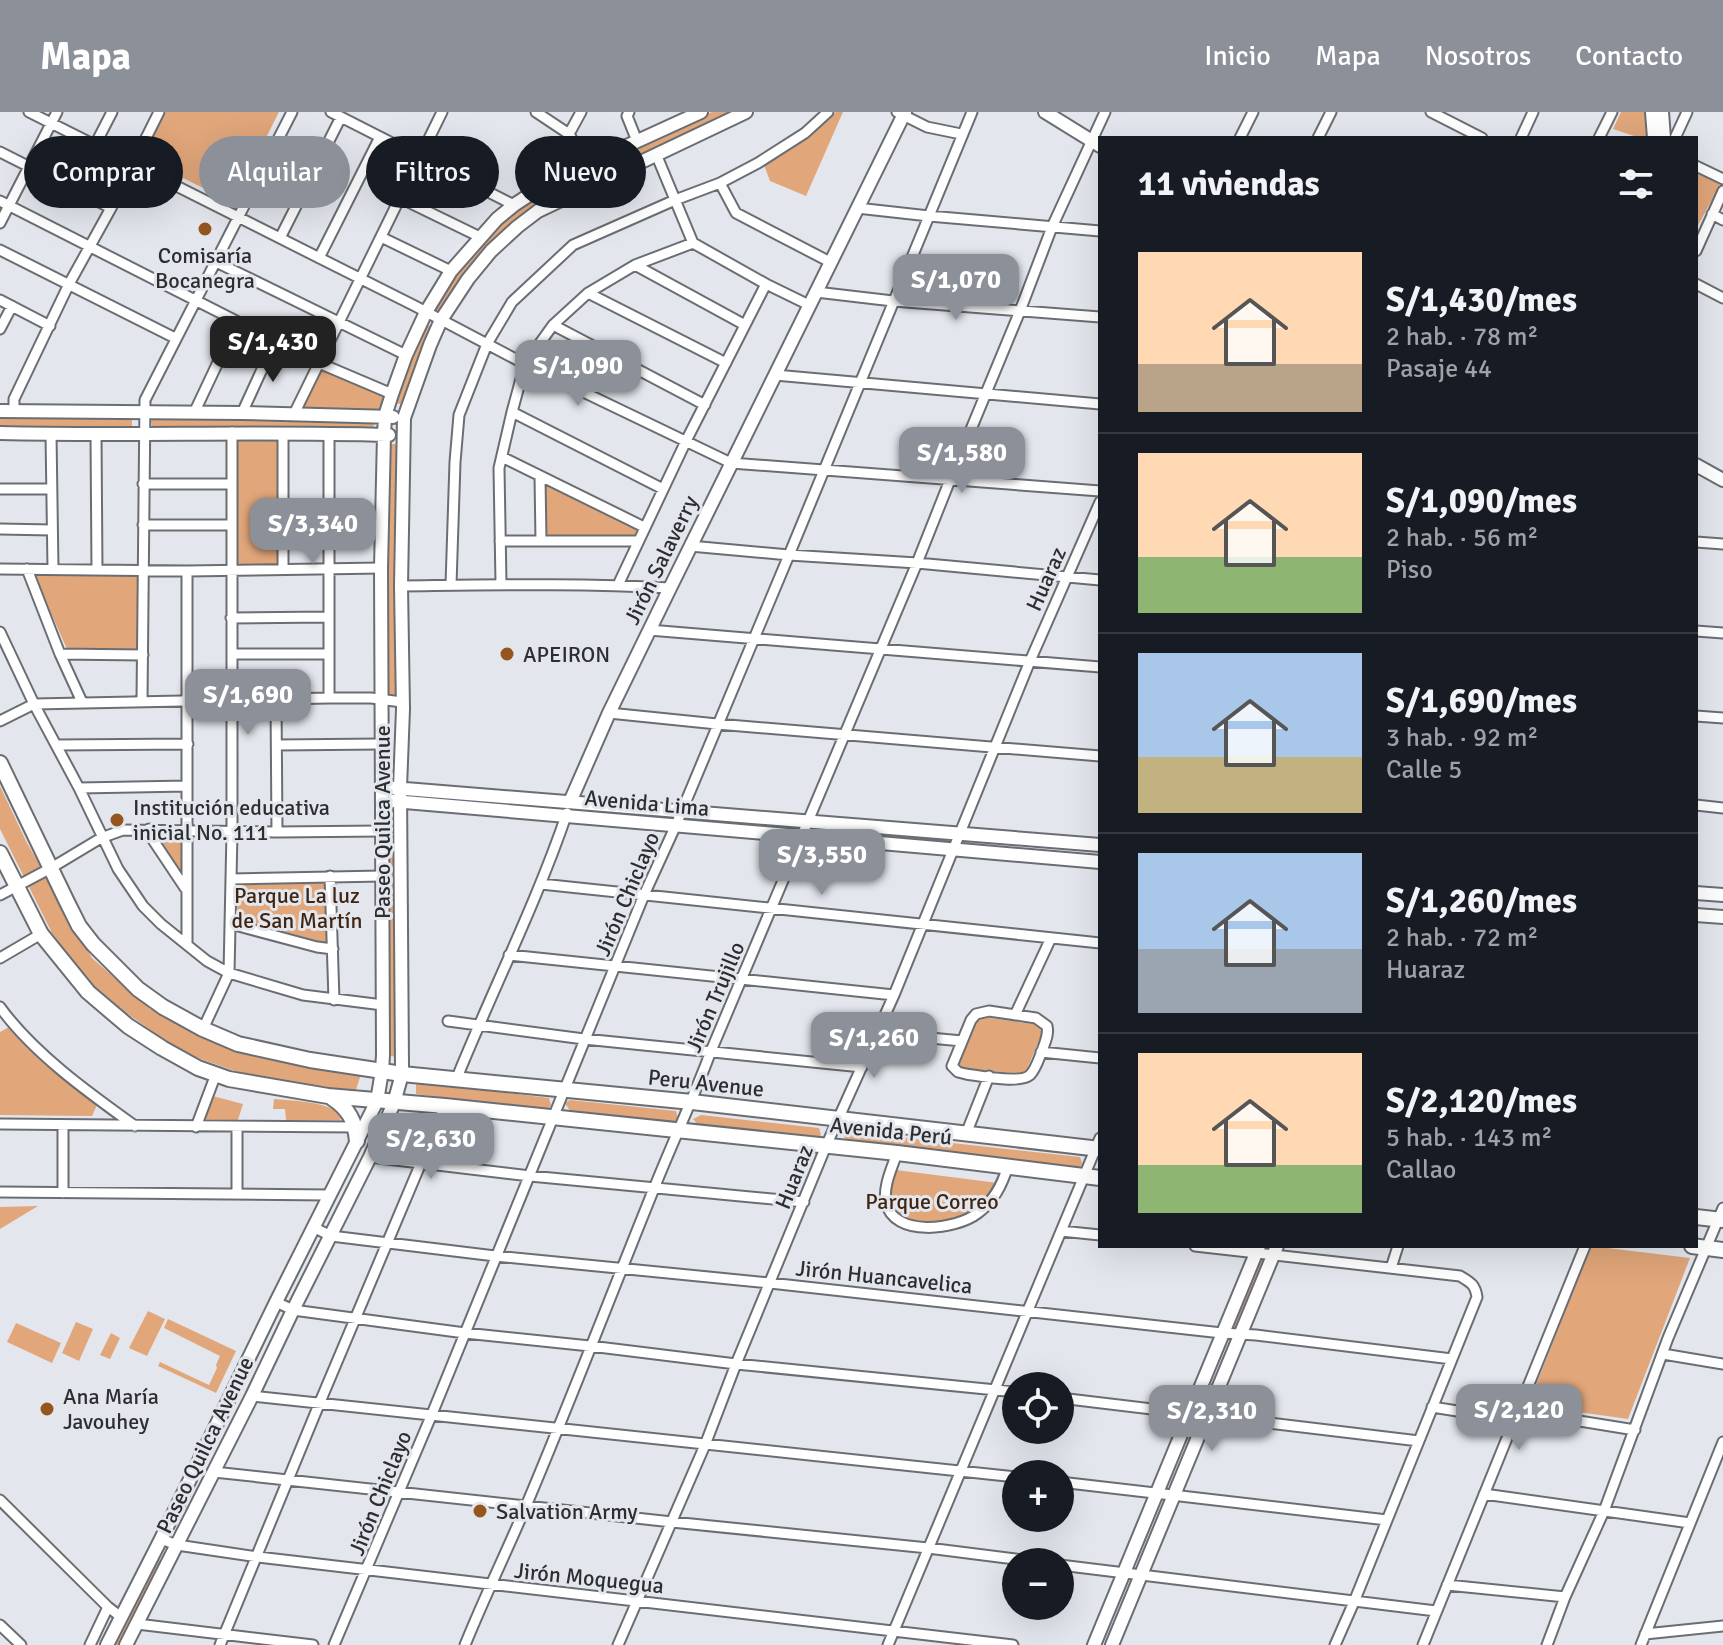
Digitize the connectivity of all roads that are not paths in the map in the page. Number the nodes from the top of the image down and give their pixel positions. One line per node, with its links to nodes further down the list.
1 (29, 112): 27 (street)
2 (57, 112): 27 (street)
3 (112, 112): 32 (street)
4 (159, 112): 33 (street)
5 (292, 112): 67 (street)
6 (331, 112): 26 (street)
7 (536, 112): 28 (street)
8 (581, 112): 28 (street)
9 (629, 112): 36 (street)
10 (701, 112): 45 (main road, Paseo Quilca Avenue)
11 (746, 112): 48 (main road, Paseo Quilca Avenue)
12 (828, 112): 54 (street)
13 (972, 112): 29 (street, Jirón Chiclayo)
14 (1045, 112): 46 (main road)
15 (1105, 112): 46 (street, Jirón Trujillo)
16 (1253, 112): 37 (street)
17 (1331, 112): 38 (street)
18 (1431, 112): 39 (street)
19 (1533, 112): 40 (street)
20 (1612, 112): 41 (street)
21 (1652, 112): 42 (main road)
22 (1662, 112): 43 (main road)
23 (1687, 112): 44 (street)
24 (438, 113): 35 (street)
25 (902, 113): 29 (street); 64 (main road, Jirón Salaverry)
26 (341, 117): 34 (street); 74 (street)
27 (52, 123): 30 (street); 31 (street)
28 (569, 134)
29 (961, 134): 66 (street, Jirón Chiclayo)
30 (45, 136)
31 (77, 136)
32 (100, 136)
33 (147, 136)
34 (378, 136)
35 (429, 136)
36 (635, 136)
37 (1241, 136)
38 (1323, 136)
39 (1478, 136)
40 (1522, 136)
41 (1600, 136)
42 (1654, 136)
43 (1664, 136)
44 (1676, 136)
45 (646, 137)
46 (1095, 143): 70 (street, Jirón Trujillo)
47 (0, 152): 49 (street)
48 (656, 154): 58 (street); 99 (main road, Paseo Quilca Avenue)
49 (24, 164)
50 (366, 165): 79 (street)
51 (1698, 167): 53 (street)
52 (24, 174): 59 (street)
53 (1723, 179)
54 (720, 183): 58 (street); 81 (street)
55 (183, 190): 67 (street)
56 (1723, 191): 65 (street)
57 (499, 197): 60 (street)
58 (675, 200): 75 (street); 108 (street)
59 (4, 203): 69 (street); 76 (street)
60 (514, 205): 73 (main road, Paseo Quilca Avenue)
61 (111, 208): 76 (street)
62 (395, 208): 72 (street)
63 (421, 208): 73 (street)
64 (857, 208): 66 (street); 81 (main road, Jirón Salaverry)
65 (1712, 214): 68 (street); 77 (street)
66 (929, 216): 70 (street); 93 (street, Jirón Chiclayo)
67 (239, 218): 74 (street); 80 (street)
68 (1723, 220)
69 (0, 223)
70 (1052, 227): 71 (street); 96 (street, Jirón Trujillo)
71 (1098, 231)
72 (381, 237): 83 (street); 84 (street)
73 (480, 237): 83 (main road, Paseo Quilca Avenue)
74 (280, 238): 79 (street)
75 (693, 243): 82 (street); 86 (street)
76 (91, 246): 85 (street); 92 (street)
77 (1698, 246)
78 (0, 250): 85 (street)
79 (319, 258): 84 (street)
80 (216, 262): 92 (street); 101 (street)
81 (830, 262): 88 (main road, Jirón Salaverry)
82 (635, 265): 89 (street); 103 (street)
83 (451, 271): 97 (main road, Paseo Quilca Avenue)
84 (360, 279): 97 (street); 101 (street)
85 (69, 284): 104 (street); 106 (street)
86 (766, 284): 94 (street); 103 (street)
87 (1698, 285): 90 (street)
88 (816, 292): 93 (street); 94 (main road, Jirón Salaverry)
89 (588, 293): 102 (street); 111 (street)
90 (1723, 298)
91 (0, 300): 95 (street)
92 (195, 300): 100 (street); 106 (street)
93 (893, 301): 96 (street); 114 (street, Jirón Chiclayo)
94 (809, 305): 113 (main road, Jirón Salaverry)
95 (12, 306): 104 (street); 105 (street)
96 (1020, 311): 98 (street); 116 (street, Jirón Trujillo)
97 (426, 312): 99 (street); 109 (main road, Paseo Quilca Avenue)
98 (1098, 317)
99 (441, 320): 108 (street); 127 (main road, Paseo Quilca Avenue)
100 (237, 322): 107 (street); 123 (street)
101 (339, 323): 109 (street); 110 (street)
102 (553, 325): 112 (street); 118 (street)
103 (745, 325): 111 (street)
104 (50, 326): 120 (street)
105 (0, 329)
106 (175, 338): 121 (street)
107 (275, 341): 110 (street); 124 (street)
108 (487, 344): 112 (street); 178 (street)
109 (406, 355): 115 (main road, Paseo Quilca Avenue)
110 (319, 363): 115 (street); 125 (street)
111 (726, 363): 118 (street)
112 (525, 364): 122 (street); 137 (street)
113 (775, 375): 114 (street); 139 (main road, Jirón Salaverry)
114 (860, 383): 116 (street); 141 (street, Jirón Chiclayo)
115 (392, 394): 126 (main road, Paseo Quilca Avenue)
116 (985, 395): 117 (street); 143 (street, Jirón Trujillo)
117 (1098, 404)
118 (705, 405): 137 (street)
119 (0, 411): 120 (main road)
120 (14, 411): 121 (main road)
121 (144, 412): 123 (main road); 132 (street)
122 (512, 412): 138 (street); 149 (street)
123 (194, 413): 124 (main road)
124 (242, 413): 125 (main road)
125 (294, 414): 126 (main road)
126 (385, 416): 127 (main road); 135 (main road, Paseo Quilca Avenue)
127 (404, 418): 136 (main road, Paseo Quilca Avenue)
128 (232, 432): 130 (main road); 132 (main road); 146 (street)
129 (0, 433): 131 (main road)
130 (283, 433): 133 (main road); 169 (street)
131 (51, 434): 134 (main road); 148 (street)
132 (144, 434): 134 (main road); 145 (street)
133 (329, 434): 135 (main road); 170 (street)
134 (96, 435): 171 (street)
135 (384, 435): 136 (main road); 165 (main road, Paseo Quilca Avenue)
136 (403, 435): 180 (main road, Paseo Quilca Avenue)
137 (686, 441): 139 (street); 149 (street)
138 (502, 457): 142 (street); 157 (street)
139 (731, 463): 141 (street); 162 (main road, Jirón Salaverry)
140 (1698, 466): 144 (main road)
141 (824, 469): 143 (street); 163 (street, Jirón Chiclayo)
142 (540, 476): 154 (street); 158 (street)
143 (950, 480): 150 (street); 164 (street, Jirón Trujillo)
144 (1723, 480)
145 (143, 484): 146 (street); 152 (street)
146 (231, 484): 153 (street)
147 (0, 489): 148 (street)
148 (51, 489): 156 (street)
149 (663, 489): 154 (street)
150 (1098, 491)
151 (1098, 507): 175 (street, Huaraz)
152 (143, 525): 153 (street); 172 (street)
153 (232, 525): 173 (street)
154 (644, 527): 159 (street)
155 (0, 529): 156 (street)
156 (52, 530): 168 (street)
157 (500, 541): 158 (street); 177 (street)
158 (541, 541): 159 (street)
159 (637, 541): 179 (street)
160 (1698, 542): 161 (street)
161 (1723, 544)
162 (690, 546): 163 (street); 181 (main road, Jirón Salaverry)
163 (789, 555): 164 (street); 188 (street, Jirón Chiclayo)
164 (917, 563): 175 (street); 189 (street, Jirón Trujillo)
165 (381, 568): 170 (street); 199 (main road, Paseo Quilca Avenue)
166 (0, 569): 167 (street)
167 (27, 569): 168 (street); 190 (street)
168 (53, 569): 171 (street)
169 (283, 569): 170 (street); 173 (street)
170 (329, 569): 182 (street)
171 (97, 570): 172 (street)
172 (143, 570): 174 (street); 193 (street)
173 (232, 570): 174 (street); 183 (street)
174 (187, 571): 201 (street)
175 (1067, 577): 176 (street); 194 (street, Huaraz)
176 (1098, 580)
177 (501, 584): 178 (street); 179 (street)
178 (451, 585): 180 (street)
179 (618, 585): 181 (street)
180 (401, 586): 203 (main road, Paseo Quilca Avenue)
181 (670, 588): 184 (main road, Jirón Salaverry)
182 (328, 617): 183 (street); 192 (street)
183 (231, 618): 191 (street)
184 (649, 630): 188 (street); 205 (main road, Jirón Salaverry)
185 (1698, 631): 187 (street)
186 (0, 632): 204 (street)
187 (1723, 633)
188 (753, 639): 189 (street); 209 (street, Jirón Chiclayo)
189 (881, 649): 194 (street); 210 (street, Jirón Trujillo)
190 (60, 654): 193 (street); 202 (street)
191 (232, 654): 192 (street); 198 (street)
192 (328, 654): 196 (street)
193 (143, 655): 200 (street)
194 (1030, 661): 195 (street); 215 (street, Huaraz)
195 (1098, 667)
196 (329, 698): 197 (street); 199 (street)
197 (276, 699): 198 (street); 214 (street)
198 (231, 700): 201 (street); 232 (street)
199 (382, 700): 203 (street); 212 (main road, Paseo Quilca Avenue)
200 (142, 701): 201 (street); 202 (street)
201 (187, 701): 211 (street)
202 (82, 702): 204 (street)
203 (402, 702): 221 (main road, Paseo Quilca Avenue)
204 (34, 704): 208 (street); 213 (street)
205 (609, 713): 209 (street); 222 (main road, Jirón Salaverry)
206 (1698, 716): 207 (street)
207 (1723, 718)
208 (0, 721)
209 (717, 724): 210 (street); 225 (street, Jirón Chiclayo)
210 (846, 734): 215 (street); 227 (street, Jirón Trujillo)
211 (188, 744): 213 (street); 218 (street)
212 (381, 744): 214 (street); 220 (main road, Paseo Quilca Avenue)
213 (57, 745): 219 (street)
214 (277, 745): 233 (street)
215 (996, 748): 216 (street); 234 (street, Huaraz)
216 (1098, 756)
217 (0, 763): 241 (main road)
218 (187, 786): 219 (street); 230 (street)
219 (79, 788): 236 (street)
220 (382, 793): 221 (main road, Avenida Lima); 231 (main road, Paseo Quilca Avenue)
221 (400, 795): 222 (main road, Avenida Lima); 226 (main road, Avenida Lima); 286 (main road, Paseo Quilca Avenue)
222 (570, 802): 225 (main road, Avenida Lima); 226 (street, Jirón Salaverry)
223 (1698, 805): 224 (street)
224 (1723, 808)
225 (681, 811): 227 (main road, Avenida Lima); 228 (street, Jirón Chiclayo)
226 (566, 816): 228 (main road, Avenida Lima); 245 (street, Jirón Salaverry)
227 (808, 821): 234 (main road, Avenida Lima); 235 (street, Jirón Trujillo)
228 (676, 825): 235 (main road, Avenida Lima); 250 (street, Jirón Chiclayo)
229 (149, 829): 230 (street); 236 (street); 247 (street)
230 (186, 830): 232 (street); 247 (street)
231 (382, 831): 233 (street); 243 (main road, Paseo Quilca Avenue)
232 (232, 832): 233 (street); 244 (street)
233 (277, 832)
234 (960, 833): 237 (main road, Avenida Lima); 238 (street, Huaraz)
235 (801, 836): 238 (main road, Avenida Lima); 252 (street, Jirón Trujillo)
236 (101, 838): 241 (street); 260 (street)
237 (1098, 845)
238 (954, 850): 240 (main road, Avenida Lima); 256 (street, Huaraz)
239 (0, 853): 246 (main road)
240 (1098, 862)
241 (51, 868): 246 (street); 276 (main road)
242 (330, 876): 243 (street); 244 (street); 261 (street)
243 (382, 876): 269 (main road, Paseo Quilca Avenue)
244 (231, 879): 255 (street)
245 (541, 884): 250 (street); 262 (street, Jirón Salaverry)
246 (15, 887): 249 (street); 257 (main road)
247 (186, 889): 260 (street)
248 (1698, 893): 251 (main road)
249 (0, 895)
250 (644, 895): 252 (street); 264 (street, Jirón Chiclayo)
251 (1723, 895)
252 (772, 908): 256 (street); 266 (street, Jirón Trujillo)
253 (1722, 914): 254 (main road)
254 (1698, 915)
255 (231, 924): 261 (street); 265 (street)
256 (923, 924): 258 (street); 267 (street, Huaraz)
257 (41, 934): 263 (street); 285 (main road)
258 (1051, 938): 259 (street); 271 (street)
259 (1098, 943)
260 (187, 945): 265 (street)
261 (333, 949): 268 (street)
262 (509, 955): 264 (street); 274 (street, Jirón Salaverry)
263 (0, 958)
264 (615, 967): 266 (street); 278 (street, Jirón Chiclayo)
265 (229, 973): 268 (street); 276 (street)
266 (742, 979): 267 (street); 280 (street, Jirón Trujillo)
267 (894, 995): 277 (street, Huaraz)
268 (334, 1000): 269 (street)
269 (383, 1005): 284 (main road, Paseo Quilca Avenue)
270 (0, 1007): 273 (street)
271 (1015, 1015): 279 (street); 281 (street)
272 (448, 1021): 274 (street)
273 (12, 1024): 275 (street); 299 (street)
274 (478, 1024): 278 (street); 288 (street, Jirón Salaverry)
275 (0, 1029)
276 (203, 1029): 284 (main road)
277 (877, 1033): 279 (street); 283 (street, Huaraz)
278 (584, 1039): 280 (street); 289 (street, Jirón Chiclayo)
279 (962, 1041): 287 (street)
280 (711, 1051): 283 (street); 292 (street, Jirón Trujillo)
281 (1041, 1052): 282 (street); 287 (street)
282 (1098, 1058)
283 (862, 1067): 296 (street, Huaraz)
284 (382, 1071): 286 (main road); 291 (main road, Paseo Quilca Avenue)
285 (216, 1074): 290 (main road); 300 (street)
286 (402, 1074): 288 (main road, Peru Avenue); 293 (main road, Paseo Quilca Avenue)
287 (989, 1076): 304 (street)
288 (456, 1080): 289 (main road, Peru Avenue)
289 (563, 1090): 292 (main road, Peru Avenue); 295 (street, Jirón Chiclayo)
290 (328, 1096): 291 (main road); 303 (main road)
291 (377, 1101): 293 (main road); 303 (main road, Paseo Quilca Avenue)
292 (692, 1102): 296 (main road, Peru Avenue); 302 (street, Jirón Trujillo)
293 (394, 1103): 294 (main road); 309 (main road, Paseo Quilca Avenue)
294 (445, 1106): 295 (main road); 310 (street)
295 (553, 1118): 302 (main road); 312 (street, Jirón Chiclayo)
296 (838, 1120): 304 (main road, Peru Avenue); 306 (street, Huaraz)
297 (0, 1124): 298 (street)
298 (63, 1125): 299 (street); 317 (street)
299 (135, 1126): 300 (street)
300 (196, 1127): 301 (street)
301 (237, 1127): 303 (street); 318 (street)
302 (677, 1131): 306 (main road, Avenida Perú); 315 (street, Jirón Trujillo)
303 (356, 1134): 319 (main road, Paseo Quilca Avenue)
304 (966, 1134): 305 (main road, Peru Avenue)
305 (1098, 1145)
306 (826, 1146): 308 (main road, Avenida Perú); 320 (street, Huaraz)
307 (1098, 1147): 313 (street)
308 (897, 1153): 311 (main road, Avenida Perú); 311 (street)
309 (370, 1157): 310 (street); 326 (main road, Paseo Quilca Avenue)
310 (421, 1163): 312 (street); 327 (street)
311 (1008, 1166): 313 (main road, Avenida Perú)
312 (530, 1176): 315 (street); 335 (street, Jirón Chiclayo)
313 (1084, 1176): 314 (main road, Avenida Perú); 324 (street)
314 (1098, 1178)
315 (654, 1188): 320 (street); 336 (street, Jirón Trujillo)
316 (0, 1192): 317 (street)
317 (63, 1193): 318 (street)
318 (237, 1193): 319 (street)
319 (329, 1195): 323 (main road, Paseo Quilca Avenue)
320 (804, 1202): 338 (street, Huaraz)
321 (1721, 1216): 322 (main road); 328 (street)
322 (1698, 1217)
323 (313, 1227): 326 (street, Jirón Huancavelica); 339 (main road, Paseo Quilca Avenue)
324 (1061, 1231): 325 (street); 341 (street)
325 (1098, 1235)
326 (331, 1236): 327 (street, Jirón Huancavelica); 340 (main road, Paseo Quilca Avenue)
327 (387, 1243): 335 (street, Jirón Huancavelica); 342 (street)
328 (1699, 1247): 334 (main road); 347 (street)
329 (1226, 1248): 332 (street)
330 (1397, 1248): 337 (street)
331 (1584, 1248): 360 (street)
332 (1258, 1250): 333 (street); 344 (main road)
333 (1276, 1250): 337 (street); 345 (main road)
334 (1723, 1250)
335 (495, 1256): 336 (street, Jirón Huancavelica); 343 (street, Jirón Chiclayo)
336 (623, 1268): 338 (street, Jirón Huancavelica); 346 (street, Jirón Trujillo)
337 (1391, 1268): 348 (street)
338 (770, 1283): 341 (street, Jirón Huancavelica); 349 (street, Huaraz)
339 (276, 1302): 340 (street); 383 (main road, Paseo Quilca Avenue)
340 (293, 1310): 342 (street); 353 (main road, Paseo Quilca Avenue)
341 (1028, 1310): 344 (street, Jirón Huancavelica); 351 (street)
342 (356, 1319): 343 (street); 355 (street)
343 (465, 1333): 346 (street); 357 (street, Jirón Chiclayo)
344 (1222, 1333): 345 (street, Jirón Huancavelica); 358 (main road)
345 (1241, 1334): 348 (street, Jirón Huancavelica); 359 (main road)
346 (590, 1346): 349 (street); 361 (street, Jirón Trujillo)
347 (1663, 1354): 350 (street); 362 (street)
348 (1452, 1359): 356 (street)
349 (736, 1364): 351 (street); 365 (street, Huaraz)
350 (1723, 1364)
351 (995, 1390): 352 (street); 366 (street)
352 (1002, 1391)
353 (252, 1396): 355 (street); 368 (main road, Paseo Quilca Avenue)
354 (1074, 1400): 358 (street)
355 (320, 1402): 357 (street); 371 (street)
356 (1432, 1407): 360 (street); 363 (street)
357 (432, 1414): 361 (street); 373 (street, Jirón Chiclayo)
358 (1189, 1414): 359 (street); 374 (main road)
359 (1207, 1416): 363 (street); 376 (main road)
360 (1516, 1416): 362 (street); 375 (street)
361 (557, 1428): 365 (street); 378 (street, Jirón Trujillo)
362 (1635, 1430): 379 (street)
363 (1419, 1441): 380 (street)
364 (1723, 1442): 367 (street)
365 (705, 1445): 366 (street); 381 (street, Huaraz)
366 (961, 1471): 370 (street); 385 (street)
367 (1712, 1471): 369 (street); 382 (street)
368 (214, 1472): 371 (street); 384 (main road, Paseo Quilca Avenue)
369 (1723, 1472)
370 (1002, 1475)
371 (288, 1480): 373 (street); 386 (street)
372 (1074, 1484): 374 (street)
373 (398, 1493): 378 (street); 389 (street, Jirón Chiclayo)
374 (1157, 1493): 376 (street); 390 (main road)
375 (1484, 1494): 379 (street); 393 (street)
376 (1175, 1495): 380 (street); 391 (main road)
377 (0, 1500): 397 (street)
378 (526, 1506): 381 (street); 392 (street, Jirón Trujillo)
379 (1604, 1511): 382 (street); 394 (street)
380 (1387, 1520): 396 (street)
381 (672, 1522): 385 (street); 395 (street, Huaraz)
382 (1690, 1523): 404 (street)
383 (161, 1539): 384 (street, Jirón Moquegua); 399 (main road, Paseo Quilca Avenue)
384 (177, 1545): 386 (street, Jirón Moquegua); 400 (main road, Paseo Quilca Avenue)
385 (928, 1548): 387 (street); 403 (street)
386 (258, 1557): 389 (street, Jirón Moquegua); 405 (street)
387 (1002, 1557)
388 (1074, 1567): 390 (street)
389 (367, 1569): 392 (street, Jirón Moquegua); 411 (street, Jirón Chiclayo)
390 (1124, 1573): 391 (street); 416 (main road)
391 (1141, 1575): 396 (street); 417 (main road)
392 (489, 1585): 395 (street, Jirón Moquegua); 412 (street, Jirón Trujillo)
393 (1447, 1585): 394 (street); 398 (street)
394 (1565, 1597): 420 (street)
395 (637, 1602): 403 (street, Jirón Moquegua); 413 (street, Huaraz)
396 (1354, 1602): 398 (street); 418 (street)
397 (108, 1607): 399 (street); 407 (street)
398 (1436, 1611): 419 (street)
399 (121, 1617): 408 (main road, Paseo Quilca Avenue)
400 (137, 1624): 405 (street); 409 (main road, Paseo Quilca Avenue)
401 (0, 1625): 406 (street)
402 (1723, 1626): 404 (street)
403 (894, 1630): 414 (street); 415 (street, Jirón Moquegua)
404 (1645, 1634): 421 (street)
405 (222, 1640): 410 (street)
406 (21, 1645)
407 (90, 1645)
408 (107, 1645)
409 (128, 1645)
410 (313, 1645)
411 (334, 1645)
412 (465, 1645)
413 (618, 1645)
414 (888, 1645)
415 (1013, 1645)
416 (1094, 1645)
417 (1112, 1645)
418 (1335, 1645)
419 (1423, 1645)
420 (1547, 1645)
421 (1641, 1645)

